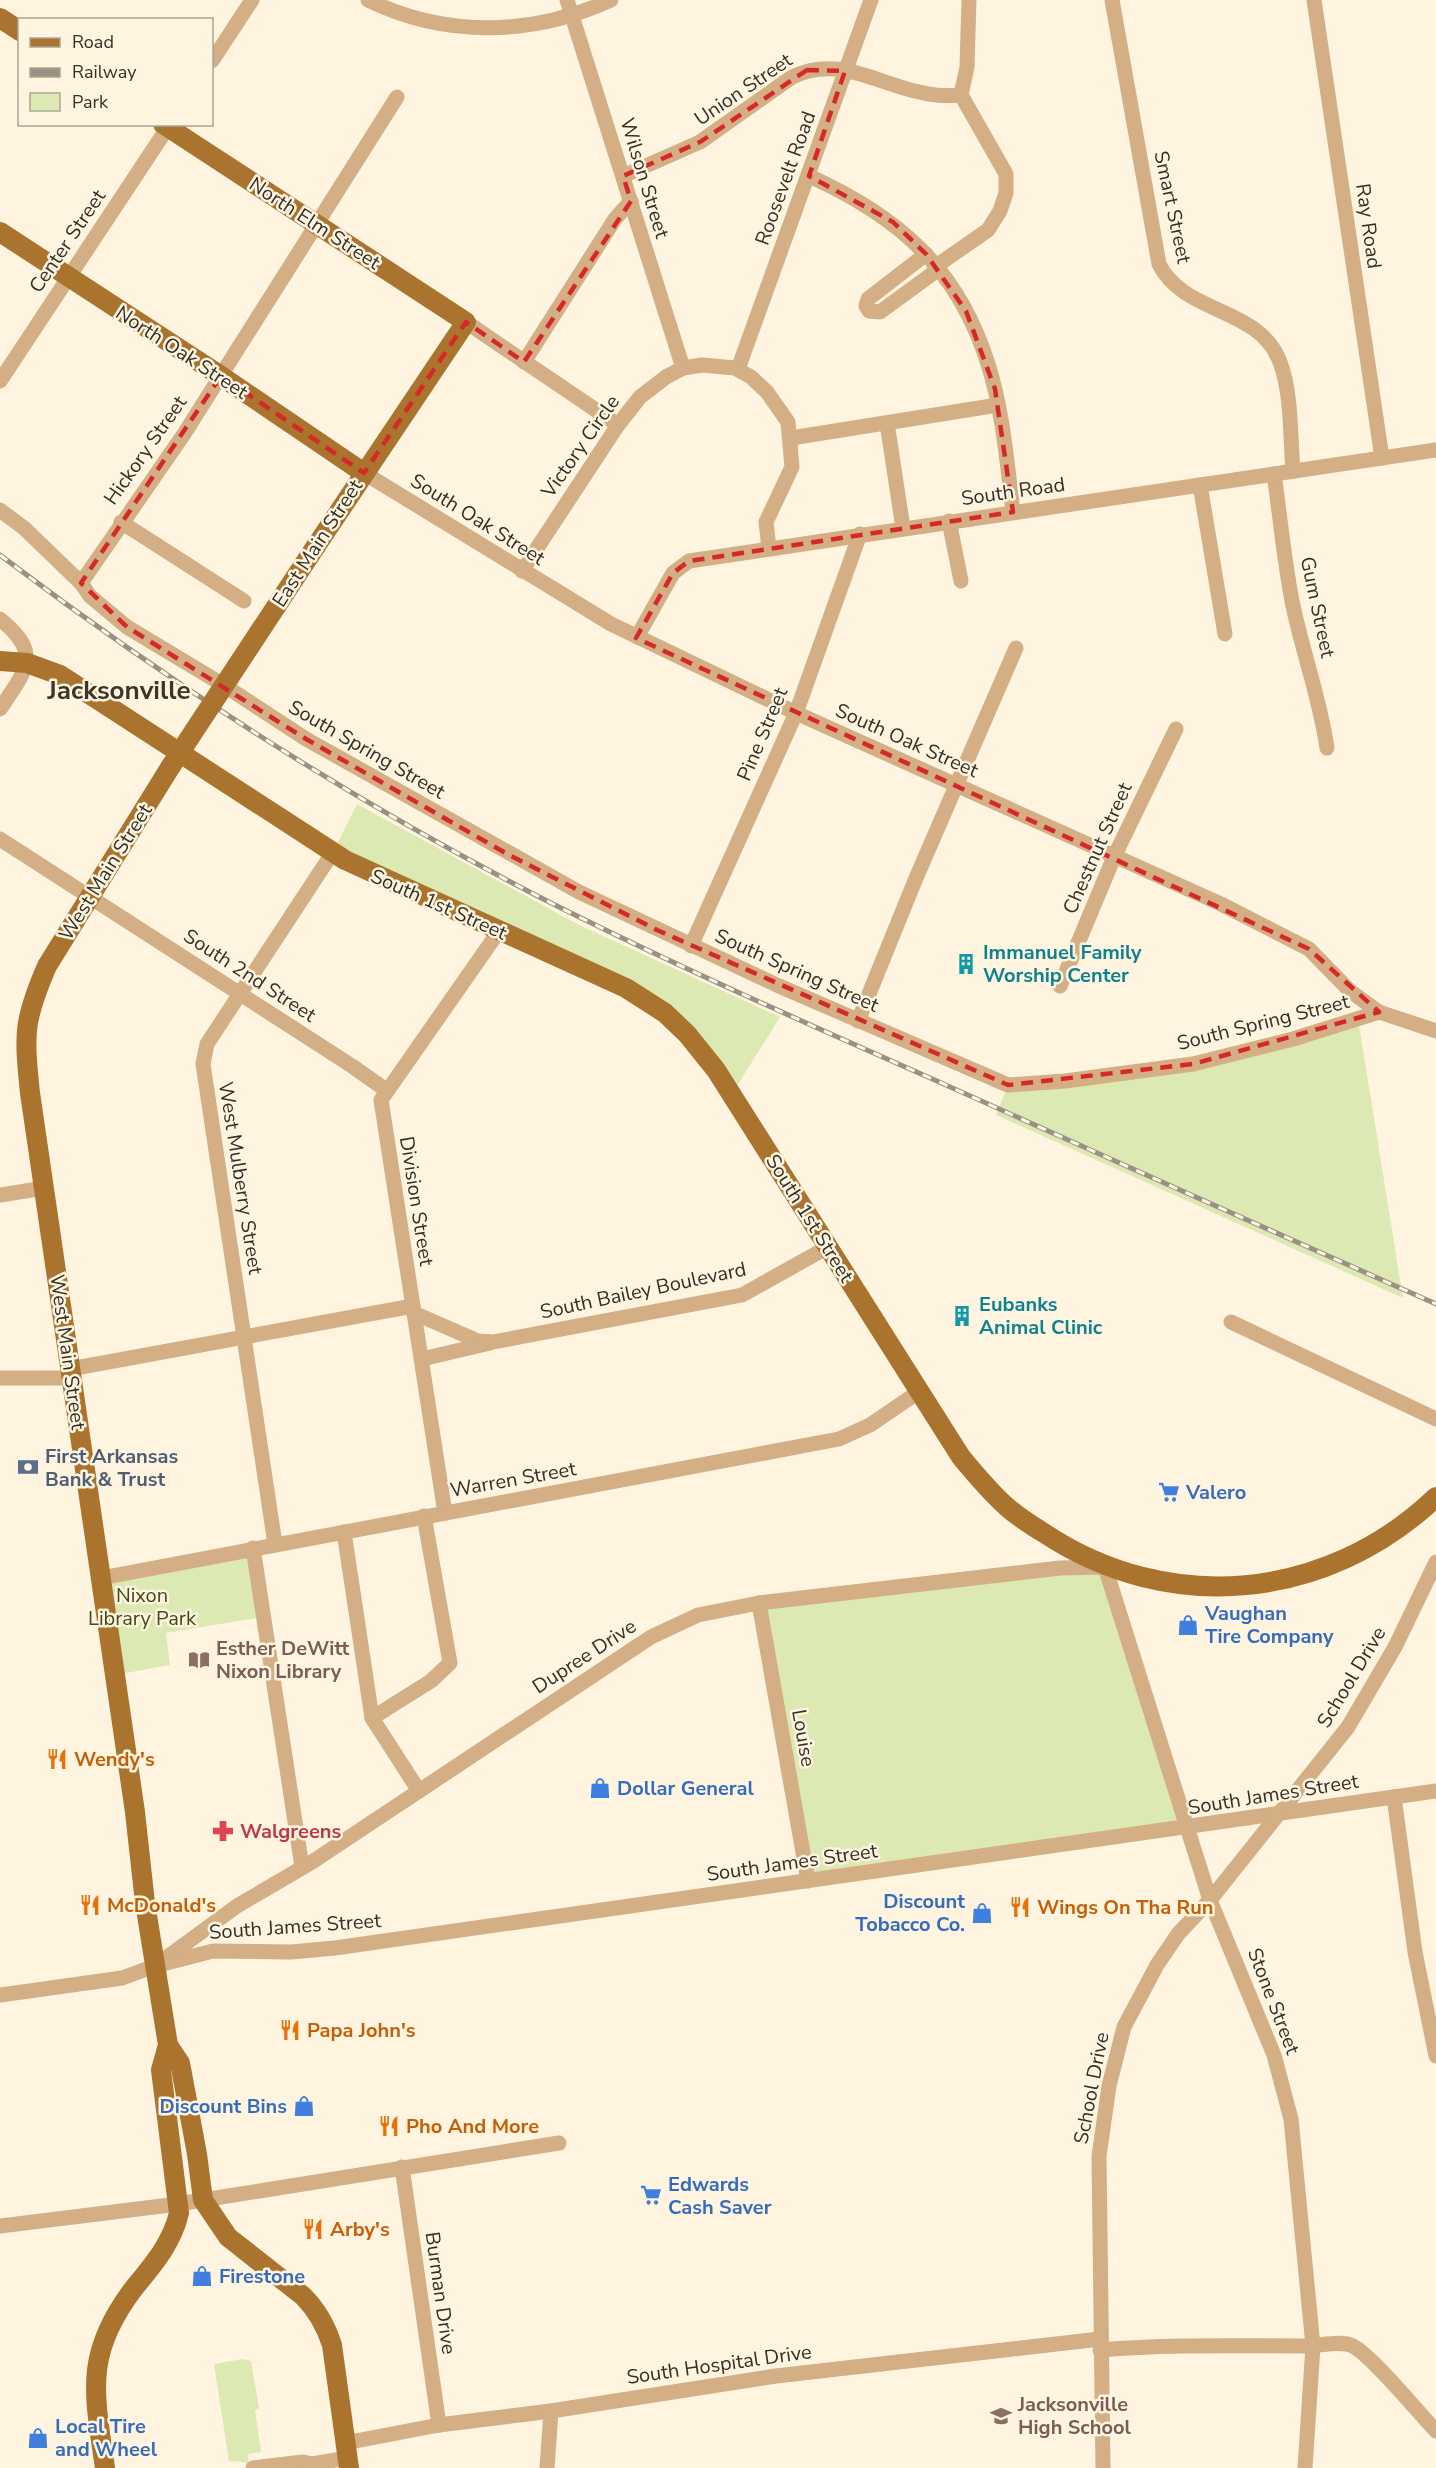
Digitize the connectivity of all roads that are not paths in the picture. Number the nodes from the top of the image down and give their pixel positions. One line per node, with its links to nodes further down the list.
1 (252, 0): 12 (street)
2 (368, 0): 9 (street)
3 (567, 0): 9 (street, Wilson Street)
4 (611, 0): 9 (street)
5 (871, 0): 13 (street, Roosevelt Road)
6 (969, 0): 14 (street)
7 (1112, 0): 37 (street, Smart Street)
8 (1314, 0): 36 (street, Ray Road)
9 (572, 16): 17 (street, Wilson Street)
10 (0, 18): 11 (main road)
11 (18, 30)
12 (213, 59)
13 (845, 71): 14 (street, Union Street); 17 (street, Union Street); 18 (street, Roosevelt Road)
14 (961, 95): 23 (street)
15 (397, 97): 20 (street, Hickory Street)
16 (167, 126): 20 (main road, North Elm Street); 24 (street, Center Street)
17 (623, 176): 19 (street, Wilson Street)
18 (809, 176): 22 (street); 28 (street, Roosevelt Road)
19 (631, 201): 26 (street); 27 (street, Wilson Street)
20 (315, 224): 25 (main road, North Elm Street); 29 (street, Hickory Street)
21 (0, 232): 24 (main road, North Oak Street)
22 (926, 254): 23 (street); 23 (street)
23 (937, 267): 31 (street)
24 (68, 278): 29 (main road, North Oak Street); 30 (street, Center Street)
25 (466, 322): 26 (street); 38 (main road, East Main Street)
26 (524, 362): 33 (street)
27 (683, 368): 28 (street, Victory Circle); 33 (street, Victory Circle)
28 (738, 369): 34 (street)
29 (221, 376): 38 (main road, North Oak Street); 44 (street, Hickory Street)
30 (0, 381)
31 (998, 405): 32 (street); 42 (street)
32 (887, 423): 34 (street); 45 (street)
33 (618, 424): 48 (street, Victory Circle)
34 (791, 438): 47 (street)
35 (1436, 450): 36 (street, South Road)
36 (1382, 458): 37 (street, South Road)
37 (1293, 471): 39 (street, South Road)
38 (364, 473): 48 (street, South Oak Street); 62 (main road, East Main Street, bridge)
39 (1274, 474): 40 (street, South Road); 61 (street, Gum Street)
40 (1200, 484): 42 (street, South Road); 53 (street)
41 (0, 510): 50 (street, South Spring Street)
42 (1013, 512): 43 (street, South Road)
43 (949, 521): 45 (street, South Road); 49 (street)
44 (121, 522): 50 (street, Hickory Street); 51 (street)
45 (903, 528): 46 (street, South Road)
46 (860, 534): 47 (street, South Road); 59 (street, Pine Street)
47 (769, 548): 54 (street, South Road)
48 (522, 571): 54 (street, South Oak Street)
49 (961, 581)
50 (81, 582): 69 (street, South Spring Street)
51 (244, 601)
52 (0, 619): 57 (street)
53 (1225, 634)
54 (637, 637): 59 (street, South Oak Street)
55 (1016, 648): 63 (street)
56 (0, 661): 57 (main road, South 1st Street)
57 (27, 663): 58 (street); 65 (main road, South 1st Street)
58 (0, 709)
59 (796, 712): 63 (street, South Oak Street); 69 (street, Pine Street)
60 (1176, 729): 66 (street, Chestnut Street)
61 (1327, 748)
62 (171, 766): 67 (main road, West Main Street)
63 (956, 785): 66 (street, South Oak Street); 73 (street)
64 (0, 839): 67 (street, South 2nd Street)
65 (333, 852): 68 (main road, South 1st Street); 71 (street, West Mulberry Street)
66 (1114, 857): 70 (street, Chestnut Street); 72 (street, South Oak Street)
67 (91, 895): 71 (street, South 2nd Street); 76 (main road, West Main Street)
68 (499, 931): 75 (street); 78 (main road, South 1st Street)
69 (691, 946): 73 (street, South Spring Street)
70 (1060, 986)
71 (241, 994): 75 (street, South 2nd Street); 81 (street, West Mulberry Street)
72 (1379, 1012): 73 (street, South Spring Street); 74 (street, South Oak Street)
73 (858, 1021)
74 (1436, 1031)
75 (386, 1090): 79 (street, Division Street)
76 (44, 1188): 77 (street); 84 (main road, West Main Street)
77 (0, 1195)
78 (828, 1247): 82 (street, South Bailey Boulevard); 86 (main road, South 1st Street)
79 (414, 1310): 81 (street); 82 (street, South Bailey Boulevard); 83 (street, Division Street)
80 (1231, 1322): 87 (street)
81 (244, 1338): 84 (street); 92 (street, West Mulberry Street)
82 (493, 1342): 83 (street, South Bailey Boulevard)
83 (422, 1359): 89 (street, Division Street)
84 (71, 1373): 85 (street); 96 (main road, West Main Street)
85 (0, 1378)
86 (920, 1391): 89 (street, Warren Street); 95 (main road, South 1st Street)
87 (1436, 1419)
88 (1436, 1497): 95 (main road, South 1st Street)
89 (445, 1512): 90 (street, Warren Street)
90 (424, 1516): 91 (street, Warren Street); 98 (street)
91 (344, 1532): 92 (street, Warren Street); 98 (street)
92 (275, 1544): 93 (street, Warren Street)
93 (253, 1548): 96 (street, Warren Street); 104 (street)
94 (1436, 1562): 102 (street, School Drive)
95 (1105, 1567): 97 (street, Dupree Drive); 103 (street, Stone Street)
96 (101, 1578): 107 (main road, West Main Street)
97 (759, 1604): 99 (street, Dupree Drive); 105 (street, Louise)
98 (372, 1718): 99 (street)
99 (419, 1791): 104 (street, Dupree Drive)
100 (1436, 1791): 101 (street, South James Street)
101 (1394, 1797): 102 (street, South James Street); 110 (street)
102 (1280, 1813): 103 (street, South James Street); 106 (street, School Drive)
103 (1187, 1828): 105 (street, South James Street); 106 (street, Stone Street)
104 (302, 1867): 107 (street, Dupree Drive)
105 (808, 1881): 107 (street, South James Street)
106 (1210, 1900): 116 (street, School Drive); 117 (street, Stone Street)
107 (155, 1966): 108 (street); 109 (main road, West Main Street)
108 (0, 1995)
109 (168, 2045): 113 (main road, West Main Street); 114 (main road, West Main Street)
110 (1436, 2056)
111 (559, 2143): 112 (street)
112 (402, 2167): 113 (street); 119 (street, Burman Drive)
113 (203, 2200): 114 (street); 121 (main road)
114 (178, 2204): 115 (street); 123 (main road, West Main Street)
115 (0, 2226)
116 (1100, 2344): 117 (street, South Hospital Drive); 118 (street, South Hospital Drive); 126 (street, School Drive)
117 (1313, 2346): 120 (street, South Hospital Drive); 127 (street, Stone Street)
118 (551, 2411): 119 (street, South Hospital Drive); 125 (street)
119 (439, 2425): 121 (street, South Hospital Drive)
120 (1436, 2431)
121 (347, 2456): 122 (street, South Hospital Drive)
122 (309, 2466): 124 (street, South Hospital Drive)
123 (105, 2468)
124 (254, 2468)
125 (547, 2468)
126 (1103, 2468)
127 (1305, 2468)

